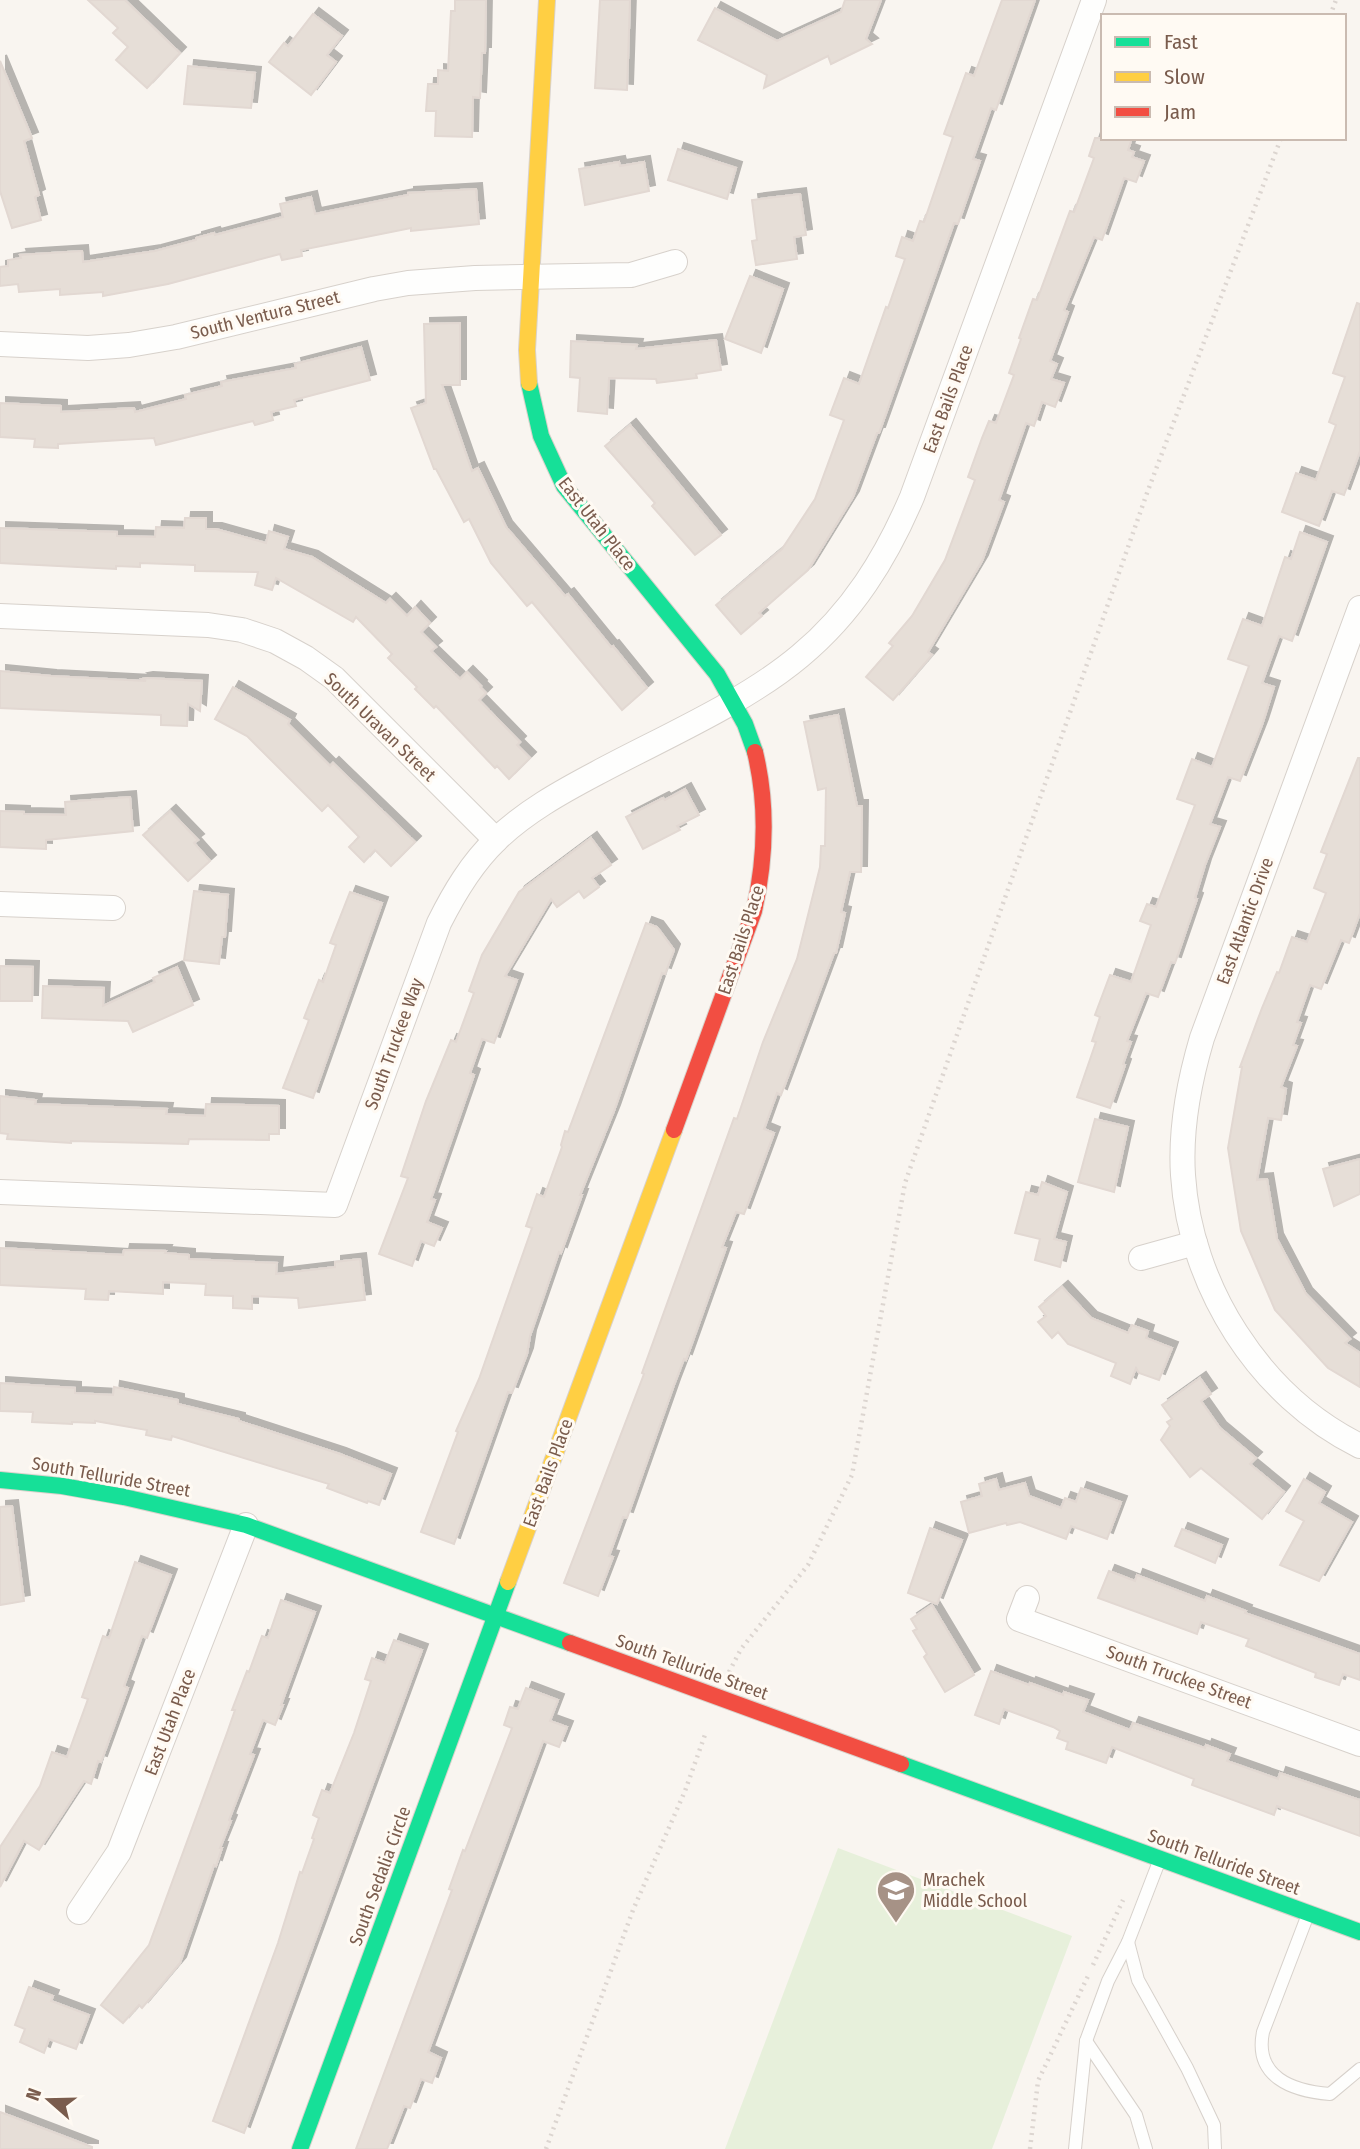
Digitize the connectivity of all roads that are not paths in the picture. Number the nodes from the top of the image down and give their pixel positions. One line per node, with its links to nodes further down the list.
1 (547, 0): 4 (street, East Utah Place)
2 (1094, 0): 8 (street, East Bails Place)
3 (675, 262): 4 (street)
4 (530, 278): 5 (street, South Ventura Street); 8 (street, East Utah Place)
5 (0, 344)
6 (1360, 608): 13 (street, East Atlantic Drive)
7 (0, 616): 9 (street, South Uravan Street)
8 (734, 700): 9 (street, South Truckee Way); 19 (street, East Bails Place)
9 (496, 840): 12 (street, South Truckee Way)
10 (0, 904): 11 (street)
11 (113, 908)
12 (0, 1192)
13 (1195, 1242): 14 (street); 15 (street, East Atlantic Drive)
14 (1141, 1258)
15 (1360, 1446)
16 (0, 1480): 17 (street, South Telluride Street)
17 (246, 1525): 19 (street, South Telluride Street); 22 (street, East Utah Place)
18 (1027, 1598): 20 (street, South Truckee Street)
19 (496, 1616): 21 (street, South Telluride Street); 28 (street, South Sedalia Circle)
20 (1360, 1744)
21 (1160, 1859): 23 (street, South Telluride Street); 25 (lane)
22 (79, 1912)
23 (1309, 1913): 24 (street, South Telluride Street); 27 (lane)
24 (1360, 1932)
25 (1128, 1942): 26 (lane); 31 (lane)
26 (1086, 2041): 29 (lane); 30 (lane)
27 (1360, 2069)
28 (300, 2149)
29 (1074, 2149)
30 (1146, 2149)
31 (1215, 2149)

